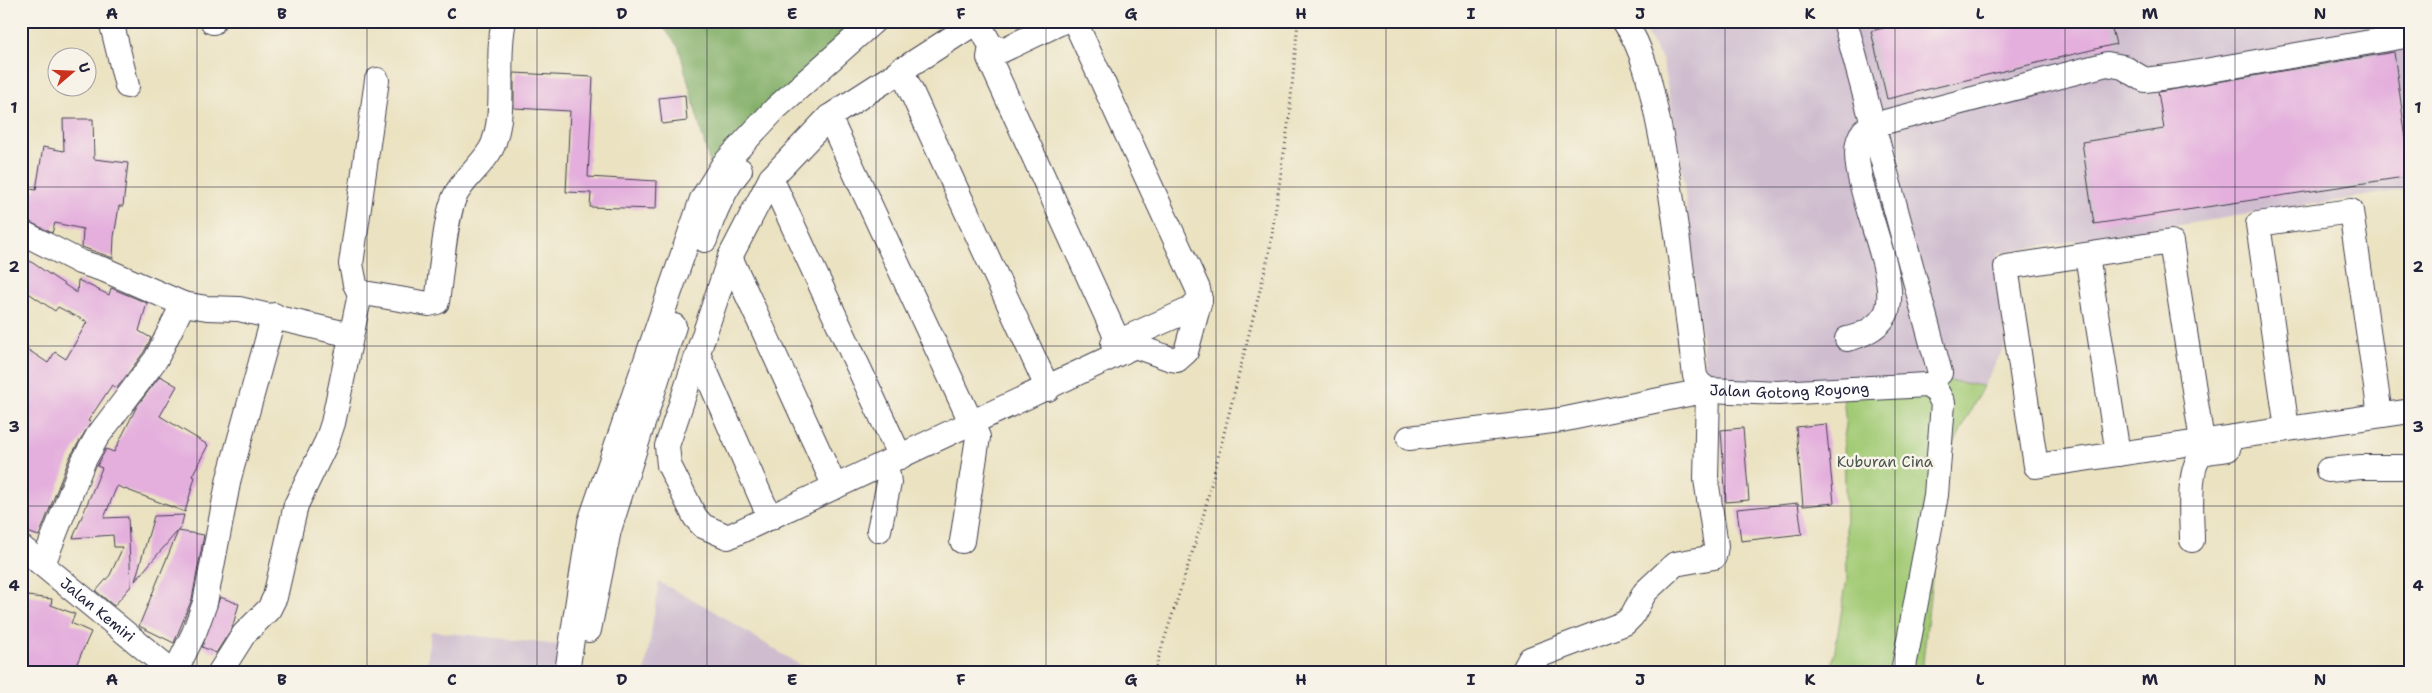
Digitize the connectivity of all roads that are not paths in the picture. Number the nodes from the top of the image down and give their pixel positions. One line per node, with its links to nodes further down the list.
1 (111, 21): 14 (street)
2 (504, 21): 21 (street)
3 (874, 21): 52 (street)
4 (890, 21): 53 (street)
5 (978, 21): 11 (street); 12 (street)
6 (1064, 21): 11 (street)
7 (1072, 21): 22 (street)
8 (1624, 21): 31 (street, Jalan Gotong Royong)
9 (1845, 21): 16 (street)
10 (2411, 35): 16 (street)
11 (997, 48): 27 (street)
12 (901, 69): 15 (street); 30 (street)
13 (377, 80): 21 (street)
14 (127, 86)
15 (829, 116): 17 (street); 34 (street)
16 (1873, 125): 26 (street); 29 (street)
17 (771, 178): 20 (street); 40 (street)
18 (21, 232): 23 (street)
19 (2087, 255): 38 (street); 39 (street); 39 (street)
20 (730, 257): 28 (street); 43 (street)
21 (360, 294): 25 (street)
22 (1200, 300): 27 (street); 27 (street)
23 (183, 304): 24 (street); 49 (street)
24 (274, 315): 25 (street); 50 (street)
25 (350, 335): 51 (street)
26 (1847, 340)
27 (1127, 344): 30 (street)
28 (698, 354): 44 (street); 44 (street)
29 (1940, 373)
30 (1045, 383): 34 (street)
31 (1708, 390): 37 (street); 54 (street); 55 (street, Jalan Gotong Royong)
32 (2411, 410): 33 (street)
33 (2380, 415): 36 (street); 36 (street)
34 (970, 417): 40 (street); 47 (street)
35 (2411, 423): 46 (street)
36 (2287, 429): 38 (street)
37 (1409, 438)
38 (2202, 441): 39 (street)
39 (2118, 454)
40 (893, 455): 43 (street); 45 (street)
41 (2411, 467): 42 (street)
42 (2328, 470)
43 (833, 480): 44 (street)
44 (767, 511)
45 (879, 530)
46 (2192, 540)
47 (962, 541)
48 (21, 547): 49 (street, Jalan Kemiri)
49 (43, 564): 50 (street, Jalan Kemiri)
50 (174, 672)
51 (220, 672)
52 (567, 672)
53 (582, 672)
54 (1523, 672)
55 (1903, 672)

